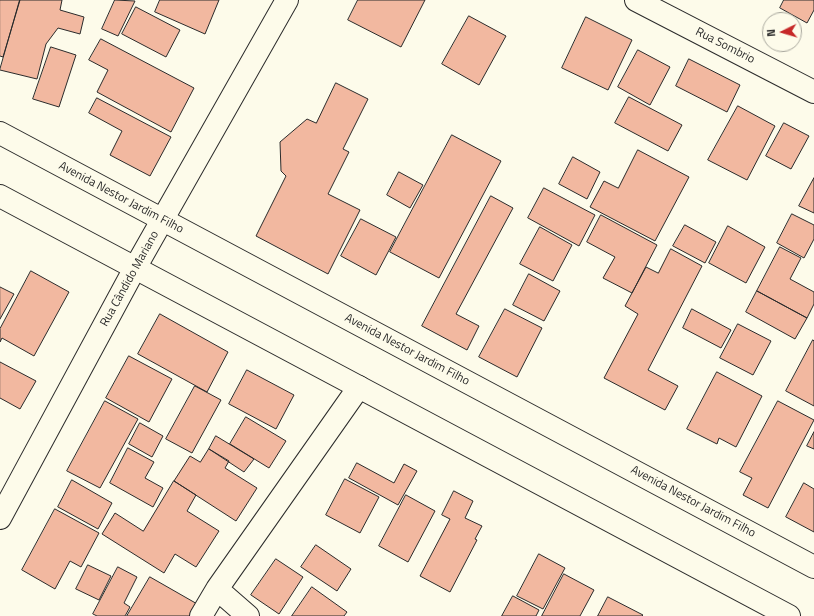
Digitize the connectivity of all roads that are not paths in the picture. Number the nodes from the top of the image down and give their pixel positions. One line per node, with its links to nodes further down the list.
1 (287, 0): 6 (main road, Rua Cândido Mariano)
2 (636, 0): 3 (main road, Rua Sombrio)
3 (814, 92)
4 (0, 133): 6 (main road, Avenida Nestor Jardim Filho)
5 (0, 196): 7 (main road)
6 (162, 220): 7 (main road, Rua Cândido Mariano); 10 (main road, Avenida Nestor Jardim Filho)
7 (135, 268): 8 (main road); 9 (main road, Rua Cândido Mariano)
8 (359, 387): 11 (main road); 14 (main road)
9 (0, 518)
10 (814, 567)
11 (217, 589): 12 (main road); 13 (main road)
12 (201, 616)
13 (248, 616)
14 (788, 616)

